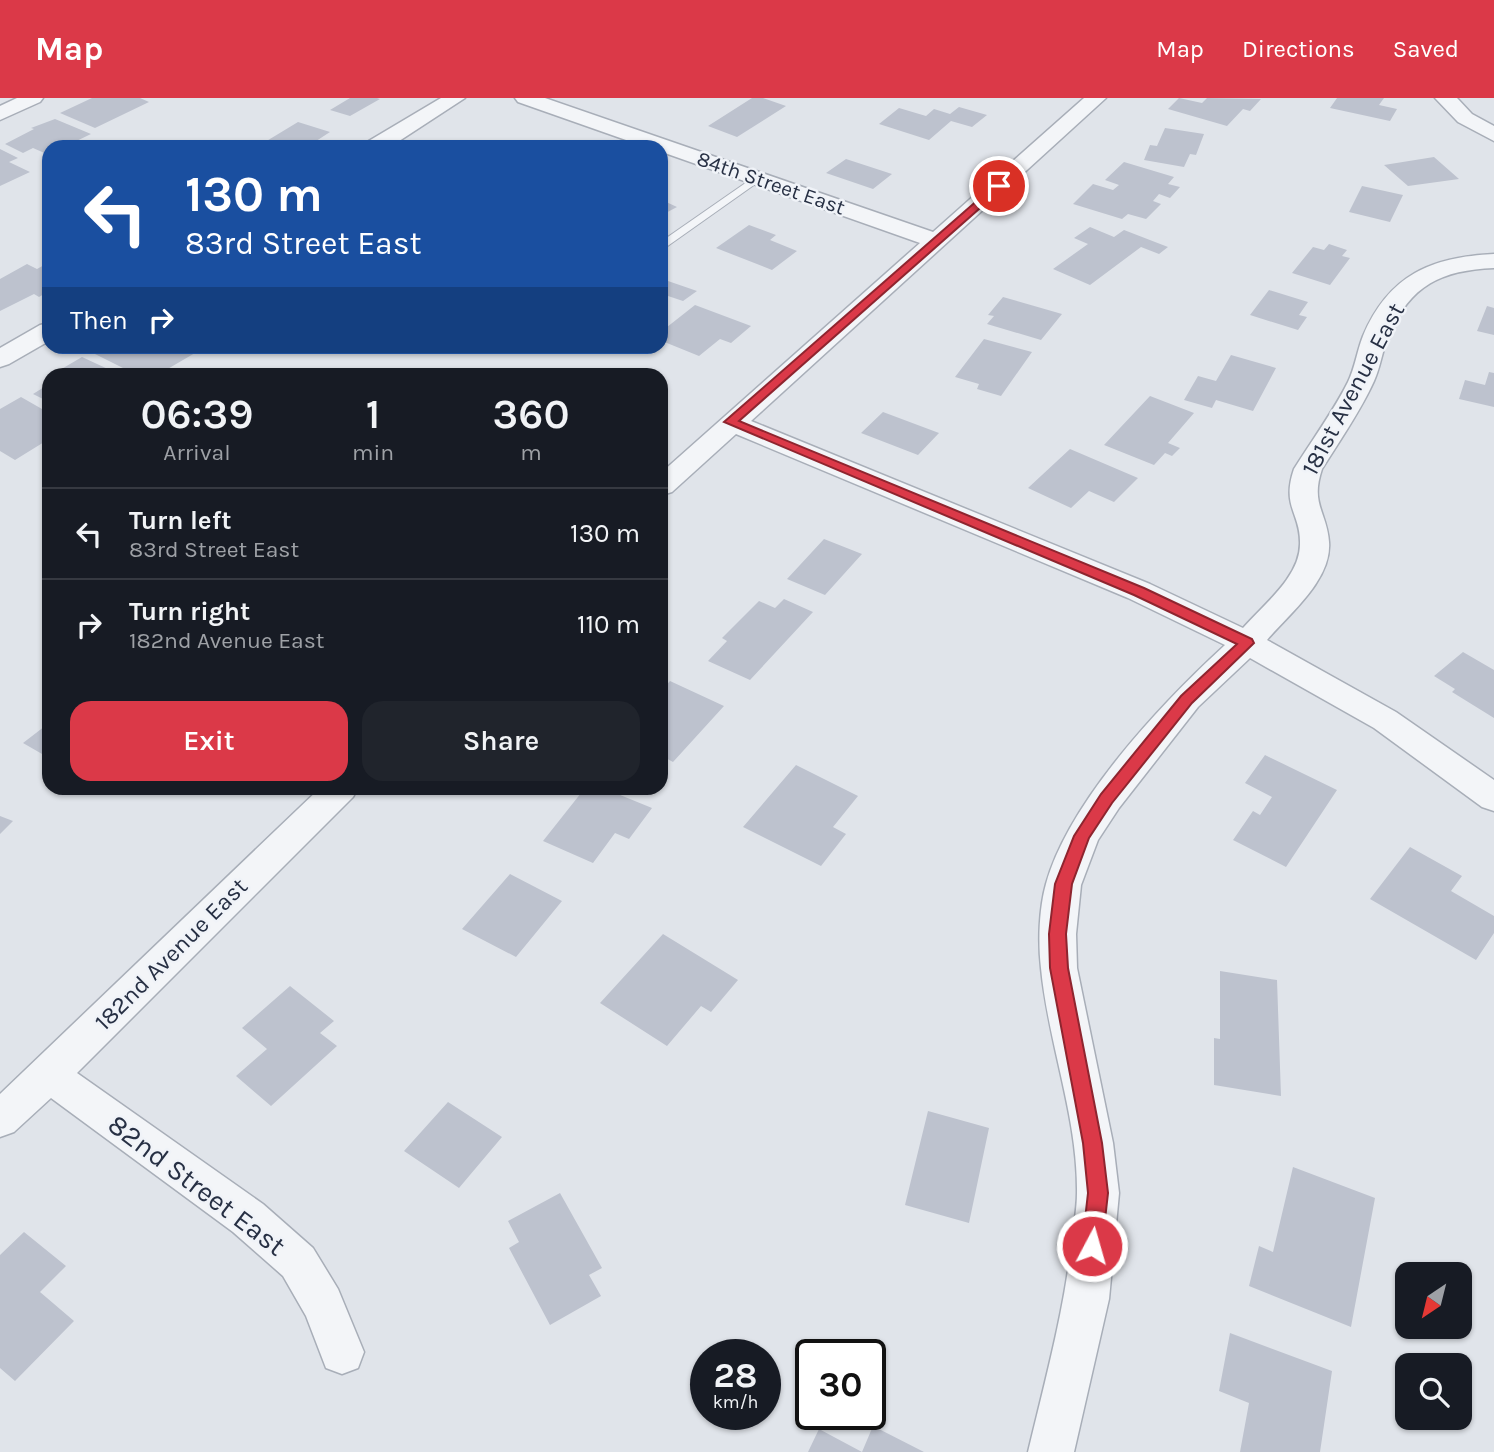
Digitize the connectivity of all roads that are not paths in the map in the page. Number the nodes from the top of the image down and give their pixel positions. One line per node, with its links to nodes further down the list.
1 (33, 98): 6 (street)
2 (455, 98): 8 (street)
3 (525, 98): 9 (street, 84th Street East)
4 (1096, 98): 12 (street)
5 (1445, 98): 7 (street)
6 (0, 114)
7 (1494, 135)
8 (387, 140)
9 (647, 140)
10 (668, 147): 11 (street, 84th Street East)
11 (757, 178): 12 (street, 84th Street East); 13 (lane)
12 (939, 241): 17 (street)
13 (668, 242)
14 (1494, 261): 19 (street, 181st Avenue East)
15 (42, 334): 16 (street)
16 (0, 359)
17 (731, 422): 18 (street); 19 (street)
18 (668, 480)
19 (1247, 643): 21 (street); 25 (street, 181st Avenue East)
20 (334, 795): 22 (street, 182nd Avenue East)
21 (1494, 797)
22 (49, 1075): 23 (street, 182nd Avenue East); 24 (street, 82nd Street East)
23 (0, 1119)
24 (342, 1352)
25 (1051, 1452)

